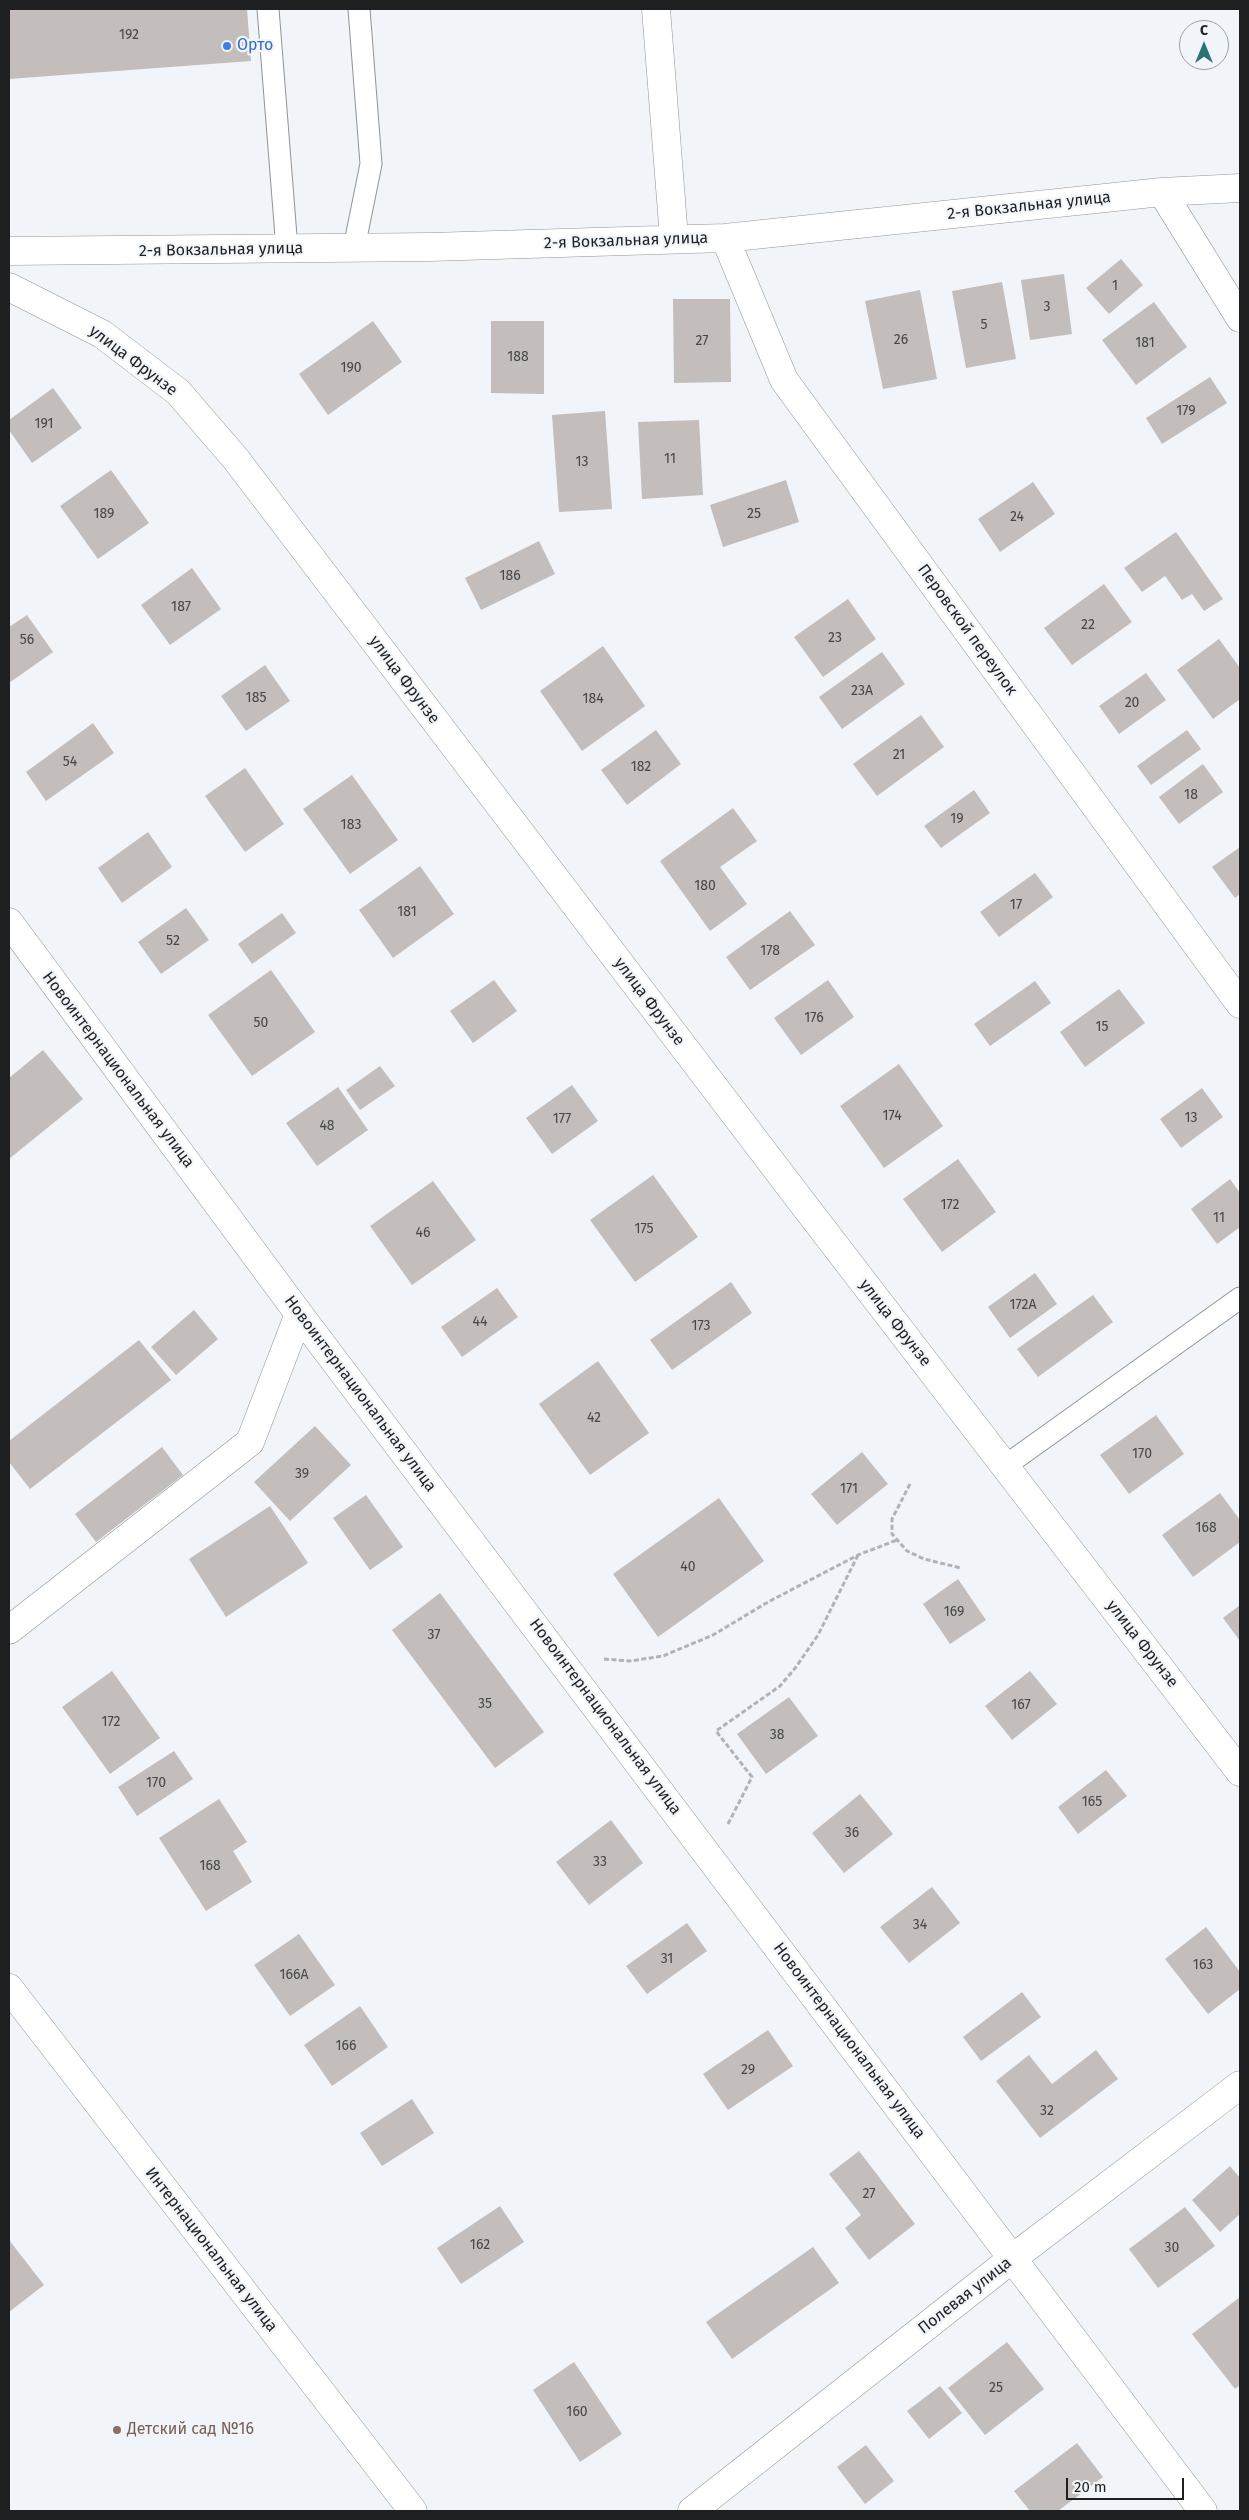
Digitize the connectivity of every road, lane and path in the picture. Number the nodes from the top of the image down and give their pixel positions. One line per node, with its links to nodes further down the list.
1 (268, 9): 9 (lane)
2 (359, 9): 8 (lane)
3 (656, 9): 6 (street)
4 (1240, 188): 5 (street, 2-я Вокзальная улица)
5 (1162, 192): 7 (street, 2-я Вокзальная улица); 12 (street)
6 (674, 238): 7 (street, 2-я Вокзальная улица); 8 (street, 2-я Вокзальная улица)
7 (725, 238): 14 (street, Перовской переулок)
8 (354, 248): 9 (street, 2-я Вокзальная улица)
9 (287, 249): 10 (street, 2-я Вокзальная улица)
10 (9, 252)
11 (9, 287): 17 (street, улица Фрунзе)
12 (1240, 318)
13 (9, 922): 16 (street, Новоинтернациональная улица)
14 (1240, 1004)
15 (1240, 1298): 17 (lane)
16 (299, 1314): 22 (street); 23 (street, Новоинтернациональная улица)
17 (1005, 1466): 24 (street, улица Фрунзе)
18 (910, 1484): 19 (path)
19 (897, 1540): 20 (path); 21 (path)
20 (858, 1555): 23 (path); 25 (path)
21 (961, 1568)
22 (9, 1630)
23 (559, 1657): 25 (street, Новоинтернациональная улица)
24 (1240, 1772)
25 (711, 1858): 28 (street, Новоинтернациональная улица)
26 (9, 1988): 29 (street, Интернациональная улица)
27 (1240, 2085): 28 (street, Полевая улица)
28 (1013, 2258): 30 (street, Полевая улица); 31 (street, Новоинтернациональная улица)
29 (413, 2511)
30 (692, 2511)
31 (1203, 2511)

